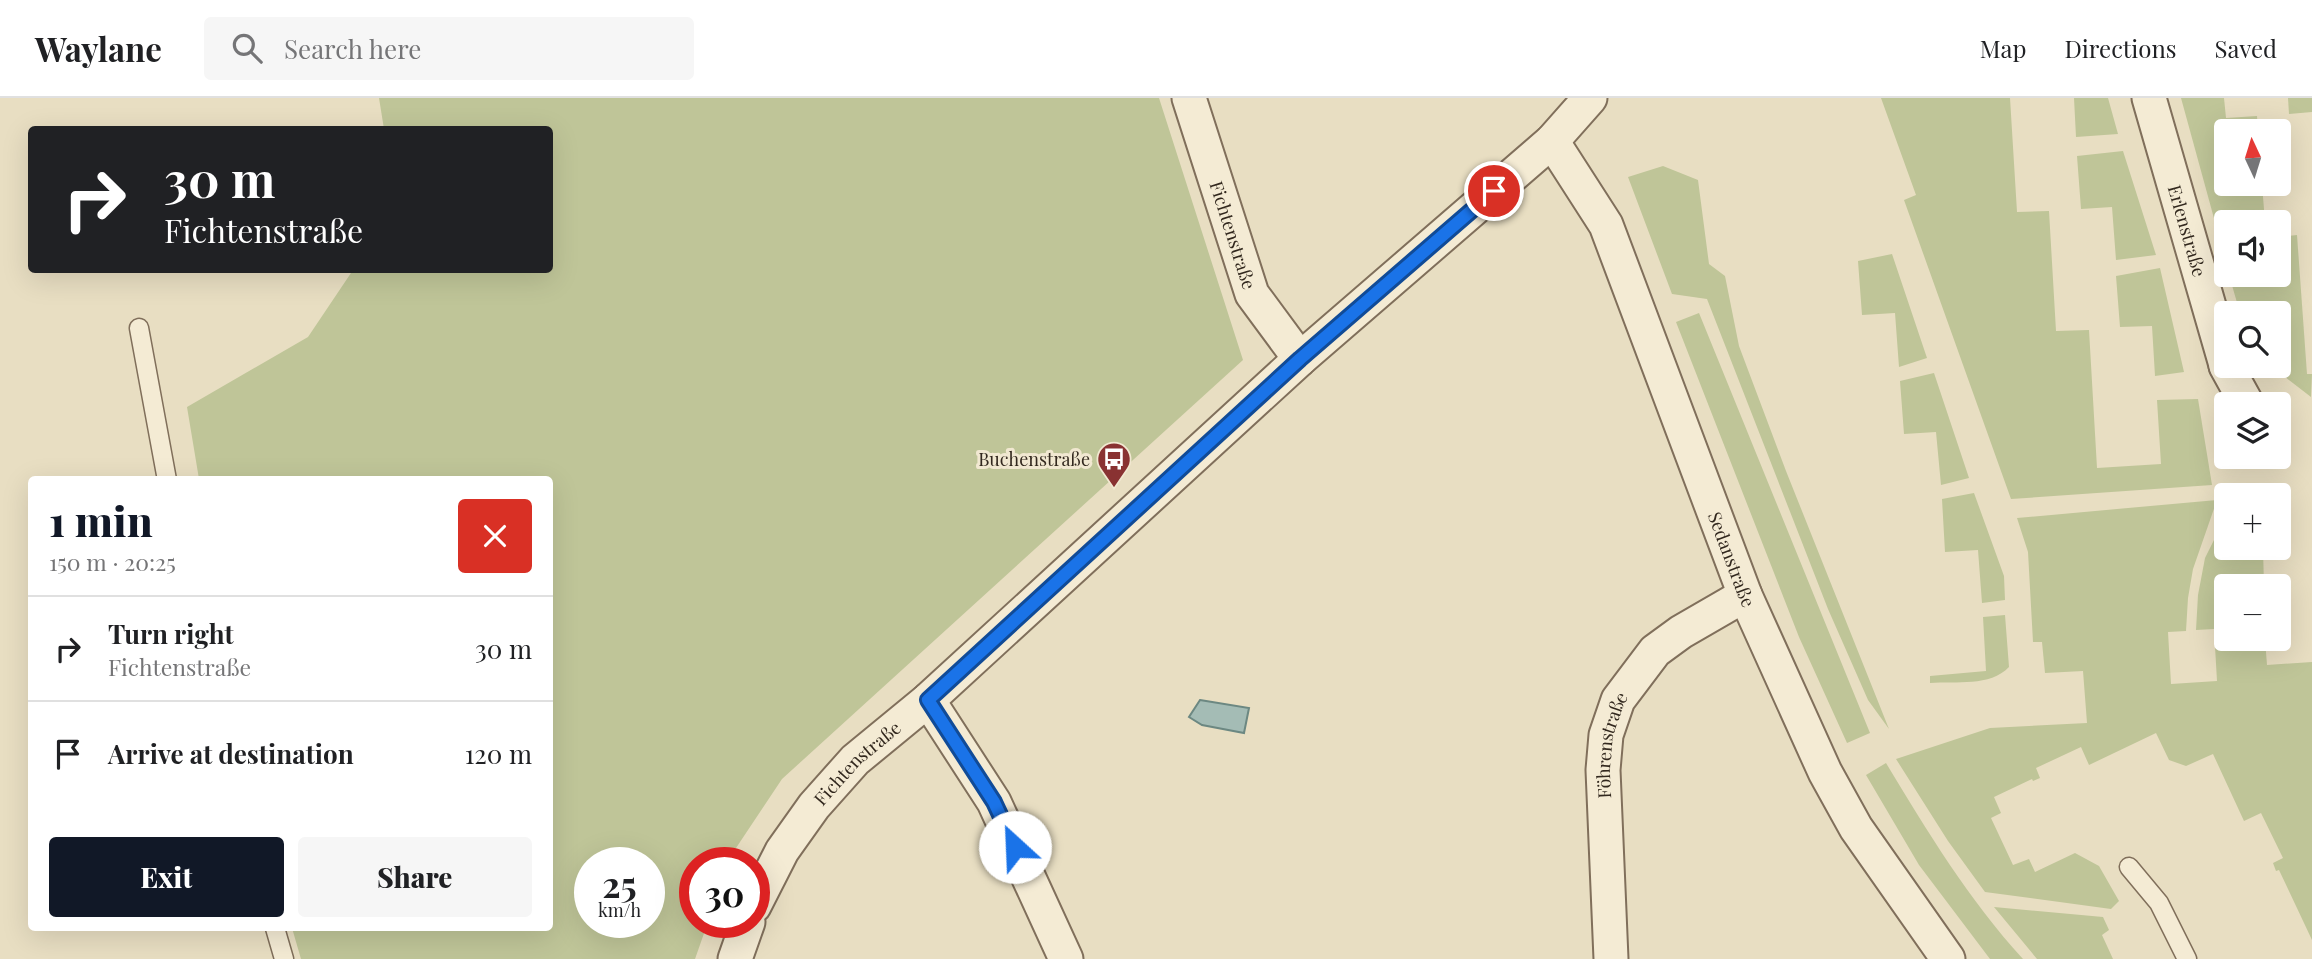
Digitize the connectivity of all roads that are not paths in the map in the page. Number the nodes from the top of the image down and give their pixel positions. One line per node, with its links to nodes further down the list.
1 (1189, 98): 7 (street, Fichtenstraße)
2 (1590, 98): 4 (street, Fichtenstraße)
3 (2149, 98): 5 (street, Erlenstraße)
4 (1552, 141): 7 (street, Fichtenstraße); 9 (street, Sedanstraße)
5 (2214, 323)
6 (139, 328): 8 (lane)
7 (1300, 359): 10 (street, Fichtenstraße)
8 (166, 476)
9 (1745, 595): 18 (street, Föhrenstraße); 19 (street, Sedanstraße)
10 (928, 700): 12 (street, Fichtenstraße); 17 (street)
11 (2129, 867): 20 (lane)
12 (770, 875)
13 (276, 931): 15 (lane)
14 (742, 938): 16 (street)
15 (284, 959)
16 (735, 959)
17 (1066, 959)
18 (1611, 959)
19 (1948, 959)
20 (2187, 959)

